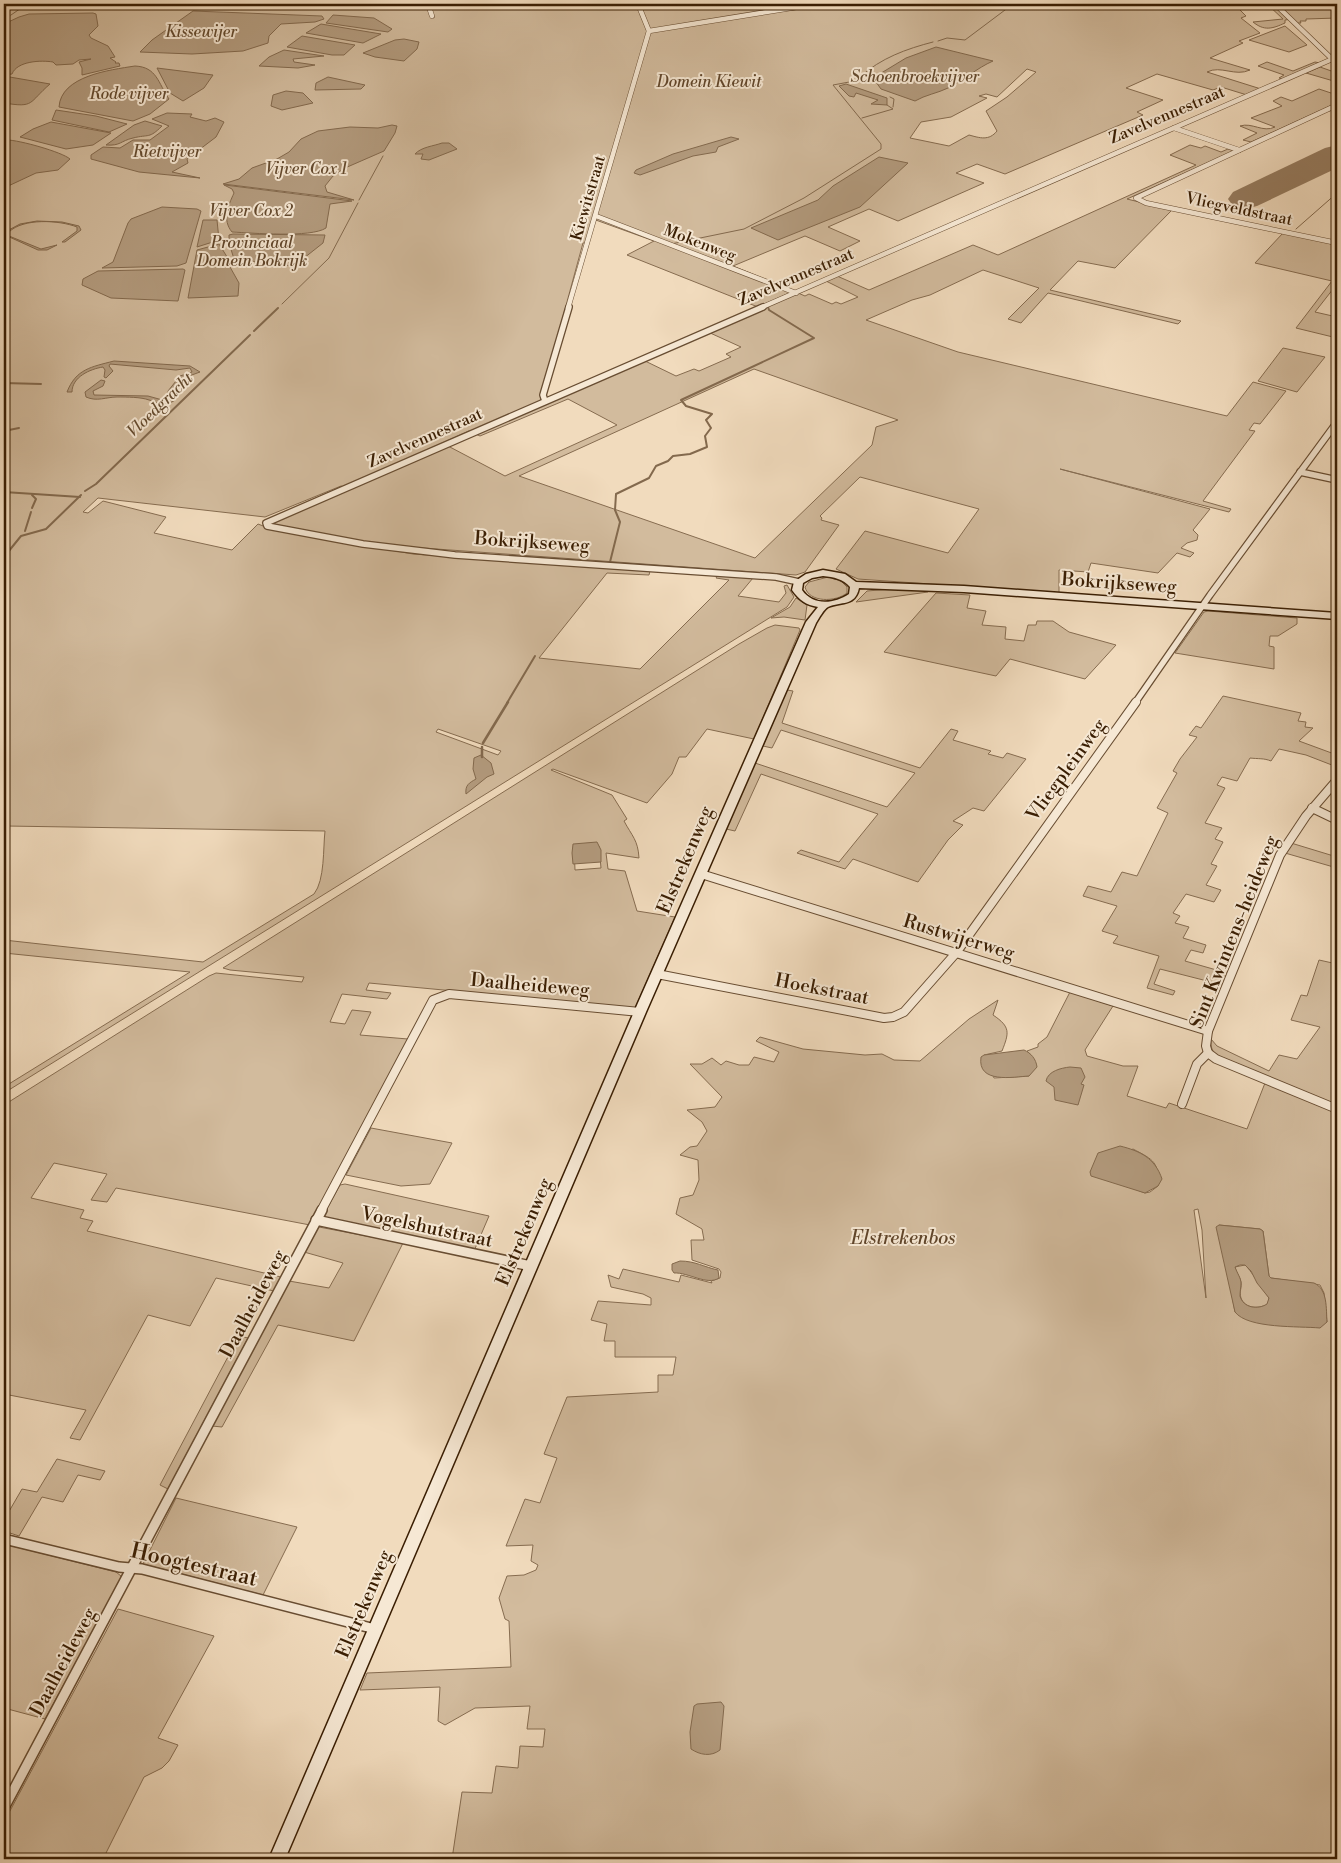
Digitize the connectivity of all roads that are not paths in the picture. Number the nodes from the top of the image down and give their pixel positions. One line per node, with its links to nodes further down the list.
1 (428, 4): 5 (street)
2 (638, 4): 6 (street)
3 (816, 4): 6 (street)
4 (1275, 4): 8 (street)
5 (432, 16)
6 (649, 31): 12 (street, Kiewitstraat)
7 (1337, 57): 8 (street, Zavelvennestraat)
8 (1331, 58): 10 (street, Zavelvennestraat)
9 (1337, 105): 11 (street)
10 (1174, 128): 11 (street); 14 (street, Zavelvennestraat)
11 (1239, 150): 13 (street, Vliegveldstraat)
12 (596, 216): 14 (street, Mokenweg); 15 (street, Kiewitstraat)
13 (1337, 243)
14 (796, 292): 15 (street, Zavelvennestraat)
15 (545, 401): 19 (street, Zavelvennestraat)
16 (1337, 422): 17 (street, Vliegpleinweg)
17 (1300, 472): 18 (street); 24 (street, Vliegpleinweg)
18 (1337, 480)
19 (266, 523): 20 (street, Bokrijkseweg)
20 (799, 582): 21 (street, Bokrijkseweg); 22 (street)
21 (854, 587): 23 (street, Bokrijkseweg); 24 (street, Bokrijkseweg)
22 (812, 602): 23 (street, Bokrijkseweg); 26 (street, Elstrekenweg)
23 (825, 604): 26 (street, Elstrekenweg)
24 (1202, 607): 25 (street, Bokrijkseweg); 31 (street, Vliegpleinweg)
25 (1337, 616)
26 (811, 622): 30 (street, Elstrekenweg)
27 (1337, 780): 28 (street, Sint Kwintens-heideweg)
28 (1312, 808): 29 (street); 34 (street, Sint Kwintens-heideweg)
29 (1337, 820)
30 (701, 874): 31 (street, Rustwijerweg); 32 (street, Elstrekenweg)
31 (956, 953): 32 (street, Hoekstraat); 34 (street, Rustwijerweg)
32 (657, 974): 33 (street, Elstrekenweg)
33 (640, 1012): 38 (street, Daalheideweg); 39 (street, Elstrekenweg)
34 (1208, 1031): 35 (street, Sint Kwintens-heideweg)
35 (1208, 1053): 36 (street, Sint Kwintens-heideweg); 37 (street)
36 (1182, 1104)
37 (1337, 1109)
38 (316, 1220): 39 (street, Vogelshutstraat); 41 (street, Daalheideweg)
39 (531, 1266): 42 (street, Elstrekenweg)
40 (4, 1539): 41 (street, Hoogtestraat)
41 (131, 1569): 42 (street, Hoogtestraat); 43 (street, Daalheideweg)
42 (375, 1629): 44 (street, Elstrekenweg)
43 (4, 1808)
44 (277, 1859)

